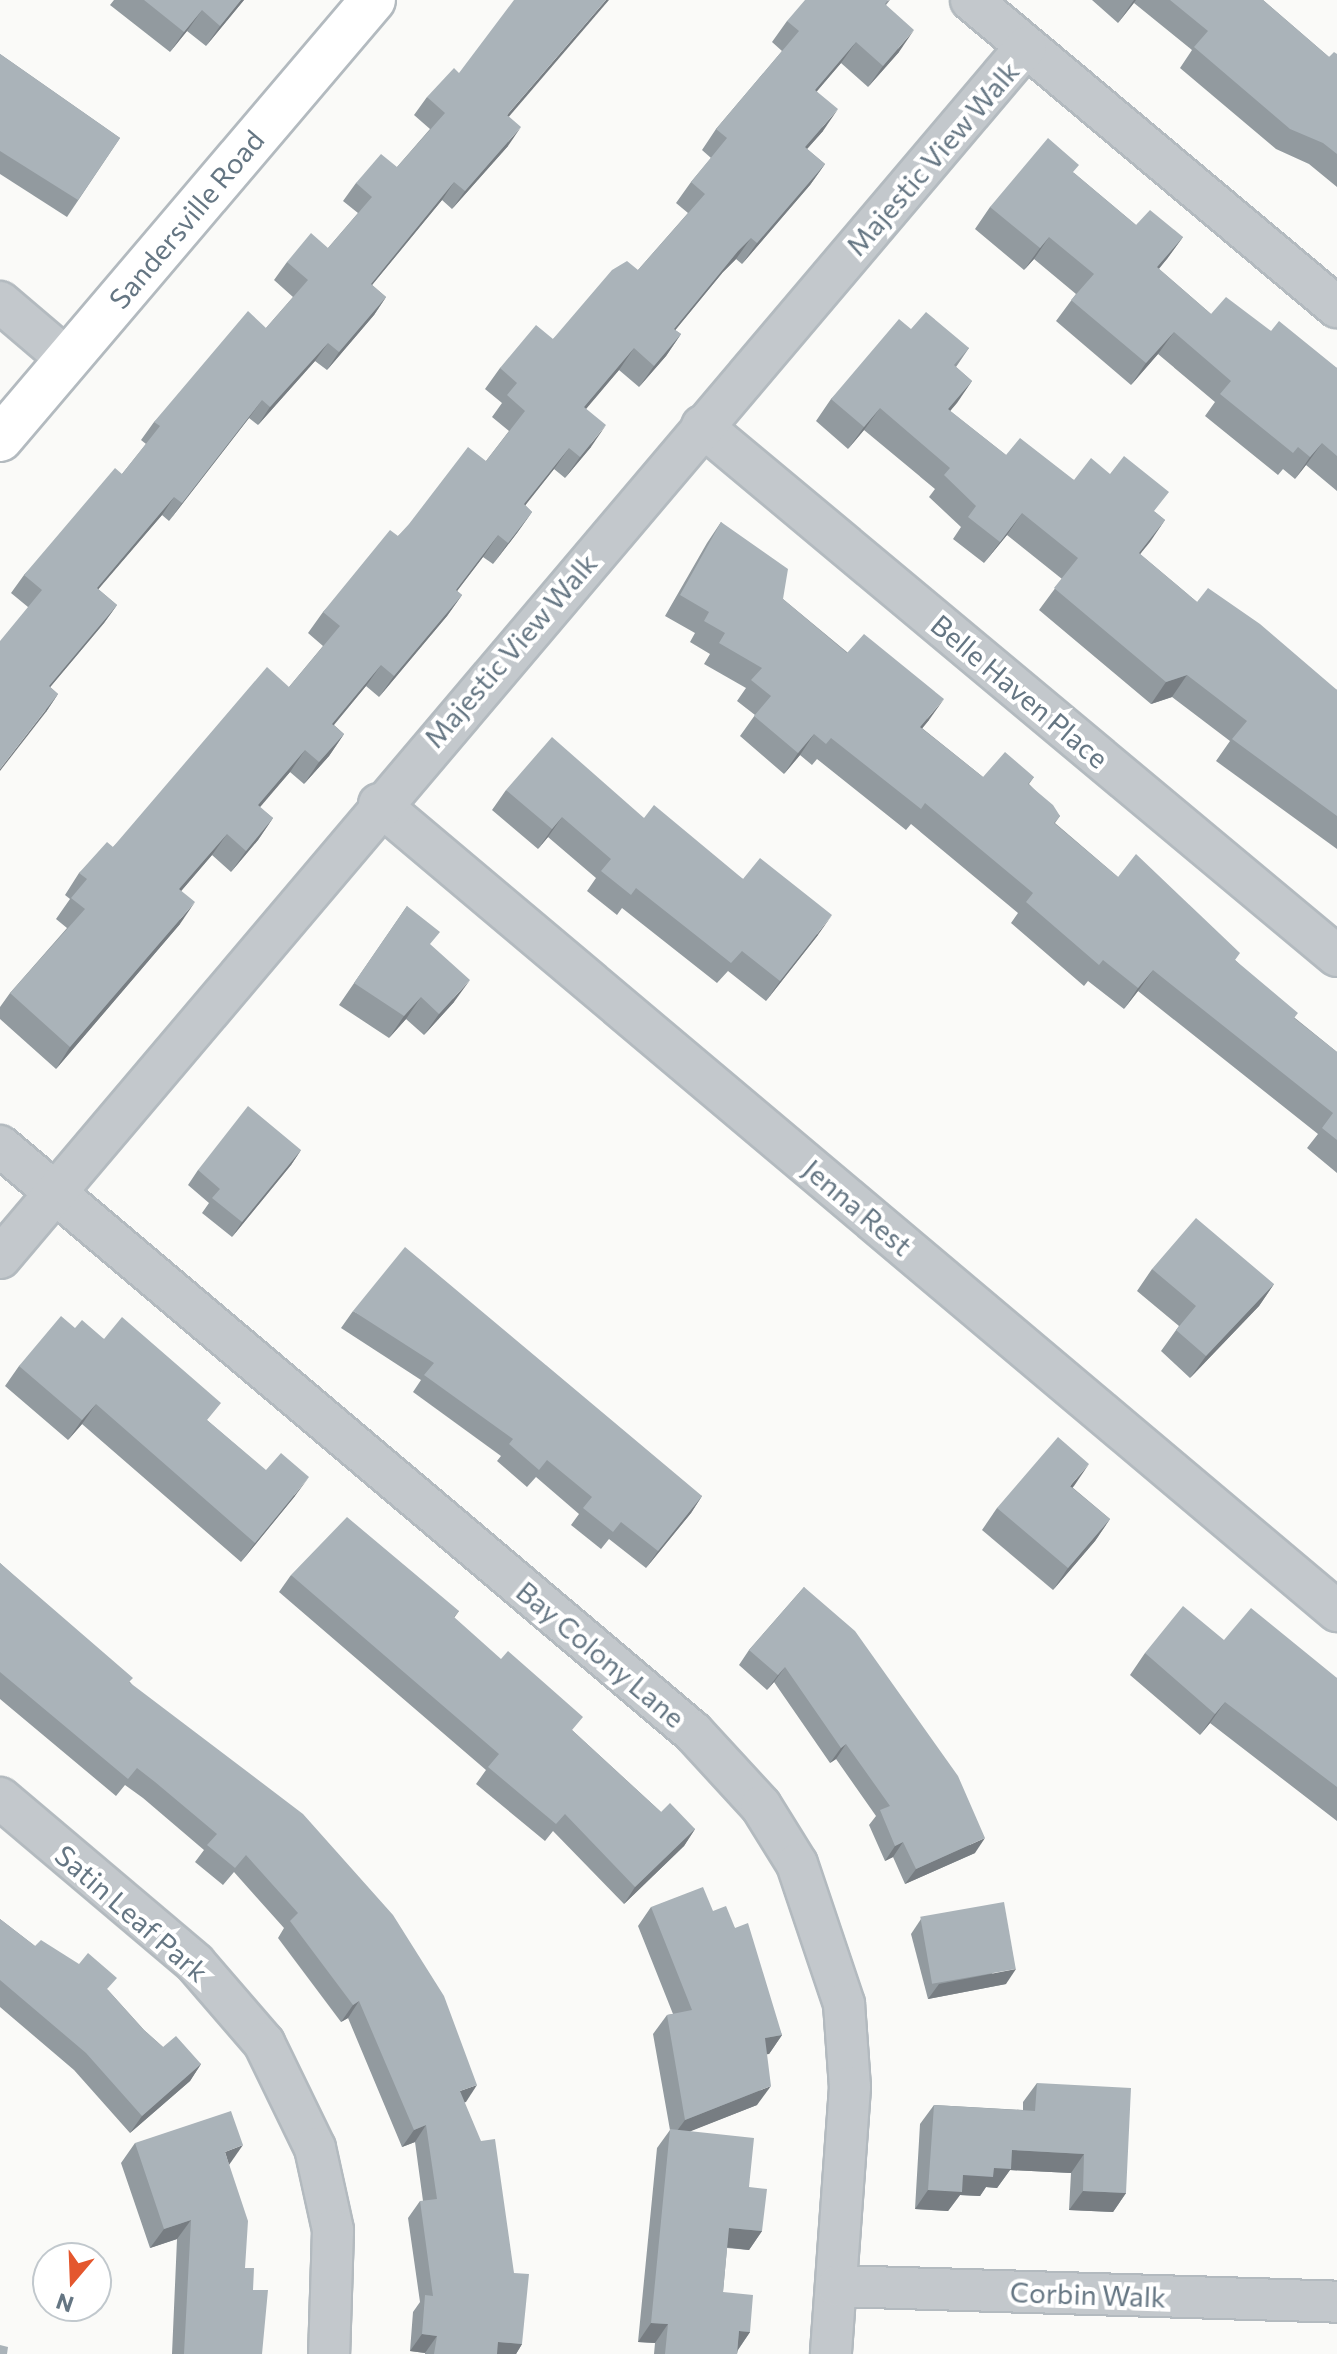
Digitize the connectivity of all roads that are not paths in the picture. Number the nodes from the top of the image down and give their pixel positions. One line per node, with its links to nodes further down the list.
1 (373, 0): 6 (street, Sandersville Road)
2 (971, 0): 3 (street, Majestic View Walk)
3 (1026, 47): 5 (street, Majestic View Walk); 7 (street, Majestic View Walk)
4 (0, 302): 6 (street)
5 (1337, 307)
6 (67, 359): 8 (street, Sandersville Road)
7 (702, 426): 9 (street, Majestic View Walk); 10 (street, Belle Haven Place)
8 (0, 439)
9 (379, 804): 12 (street, Majestic View Walk); 14 (street, Jenna Rest)
10 (1337, 956)
11 (0, 1146): 12 (street, Bay Colony Lane)
12 (55, 1191): 13 (street, Majestic View Walk); 16 (street, Bay Colony Lane)
13 (0, 1258)
14 (1337, 1611)
15 (0, 1798): 18 (street, Satin Leaf Park)
16 (838, 2286): 17 (street, Corbin Walk); 19 (street, Bay Colony Lane)
17 (1337, 2302)
18 (329, 2354)
19 (831, 2354)

